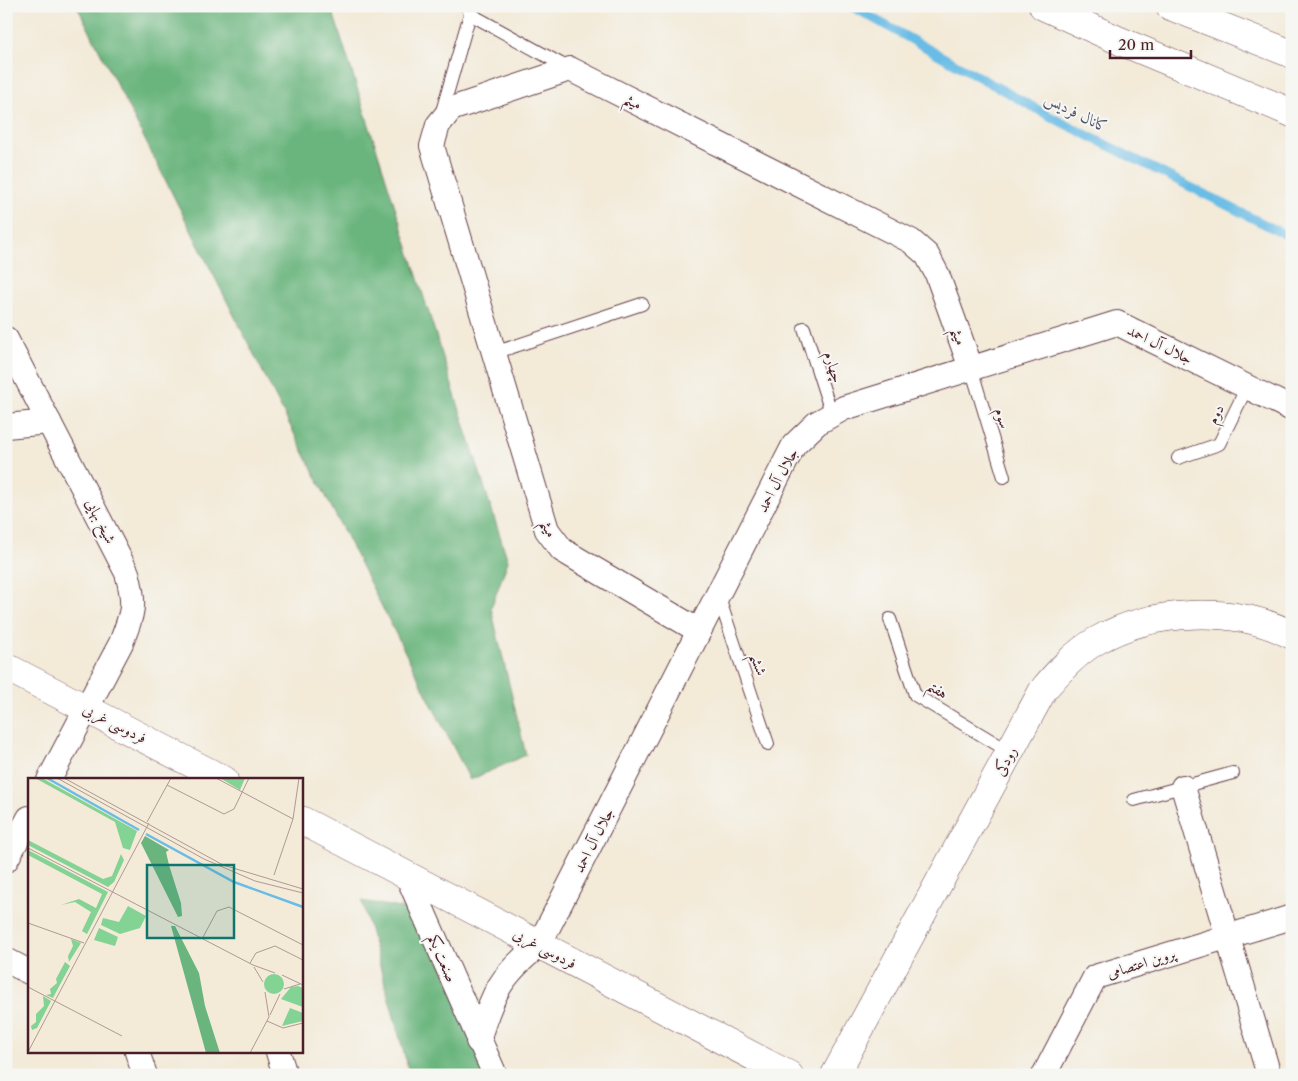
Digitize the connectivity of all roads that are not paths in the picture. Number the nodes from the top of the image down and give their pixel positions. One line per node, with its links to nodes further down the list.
1 (1043, 6): 6 (main road)
2 (1170, 6): 4 (main road)
3 (469, 10): 5 (lane); 7 (lane)
4 (1292, 54)
5 (570, 69): 7 (street); 12 (street, میثم)
6 (1292, 113)
7 (438, 125): 11 (street, میثم)
8 (642, 304): 11 (lane)
9 (804, 328): 15 (lane, چهارم)
10 (6, 340): 16 (street, شیخ بهایی)
11 (494, 352): 22 (street, میثم)
12 (971, 368): 13 (street, جلال آل احمد); 15 (street, جلال آل احمد); 19 (lane, سوم)
13 (1246, 387): 14 (street, جلال آل احمد); 18 (lane, دوم)
14 (1292, 409)
15 (832, 415): 20 (street, جلال آل احمد)
16 (49, 422): 17 (street); 25 (street, شیخ بهایی)
17 (6, 426)
18 (1178, 458)
19 (1004, 477)
20 (718, 594): 22 (street, جلال آل احمد); 26 (lane, ششم)
21 (890, 619): 27 (lane, هفتم)
22 (699, 631): 39 (street, جلال آل احمد)
23 (1292, 635): 27 (main road, رودکی)
24 (6, 667): 25 (main road, فردوسی غربی)
25 (87, 709): 29 (street, شیخ بهایی); 30 (main road, فردوسی غربی)
26 (768, 744)
27 (1010, 752): 49 (main road, رودکی)
28 (1233, 772): 31 (lane)
29 (50, 778)
30 (220, 778)
31 (1183, 787): 32 (lane); 38 (street)
32 (1134, 800)
33 (28, 820): 35 (street)
34 (302, 821): 36 (main road, فردوسی غربی)
35 (6, 860)
36 (407, 875): 39 (main road, فردوسی غربی); 42 (street, صنعت یکم)
37 (1292, 917): 38 (street, پروین اعتصامی)
38 (1227, 937): 50 (street, پروین اعتصامی); 51 (street)
39 (539, 945): 42 (street); 48 (main road, فردوسی غربی)
40 (6, 960): 41 (street)
41 (28, 971)
42 (478, 1041): 47 (street, صنعت یکم)
43 (138, 1054): 45 (street)
44 (279, 1054): 46 (street)
45 (145, 1075)
46 (285, 1075)
47 (495, 1075)
48 (789, 1075)
49 (835, 1075)
50 (1044, 1075)
51 (1269, 1075)

